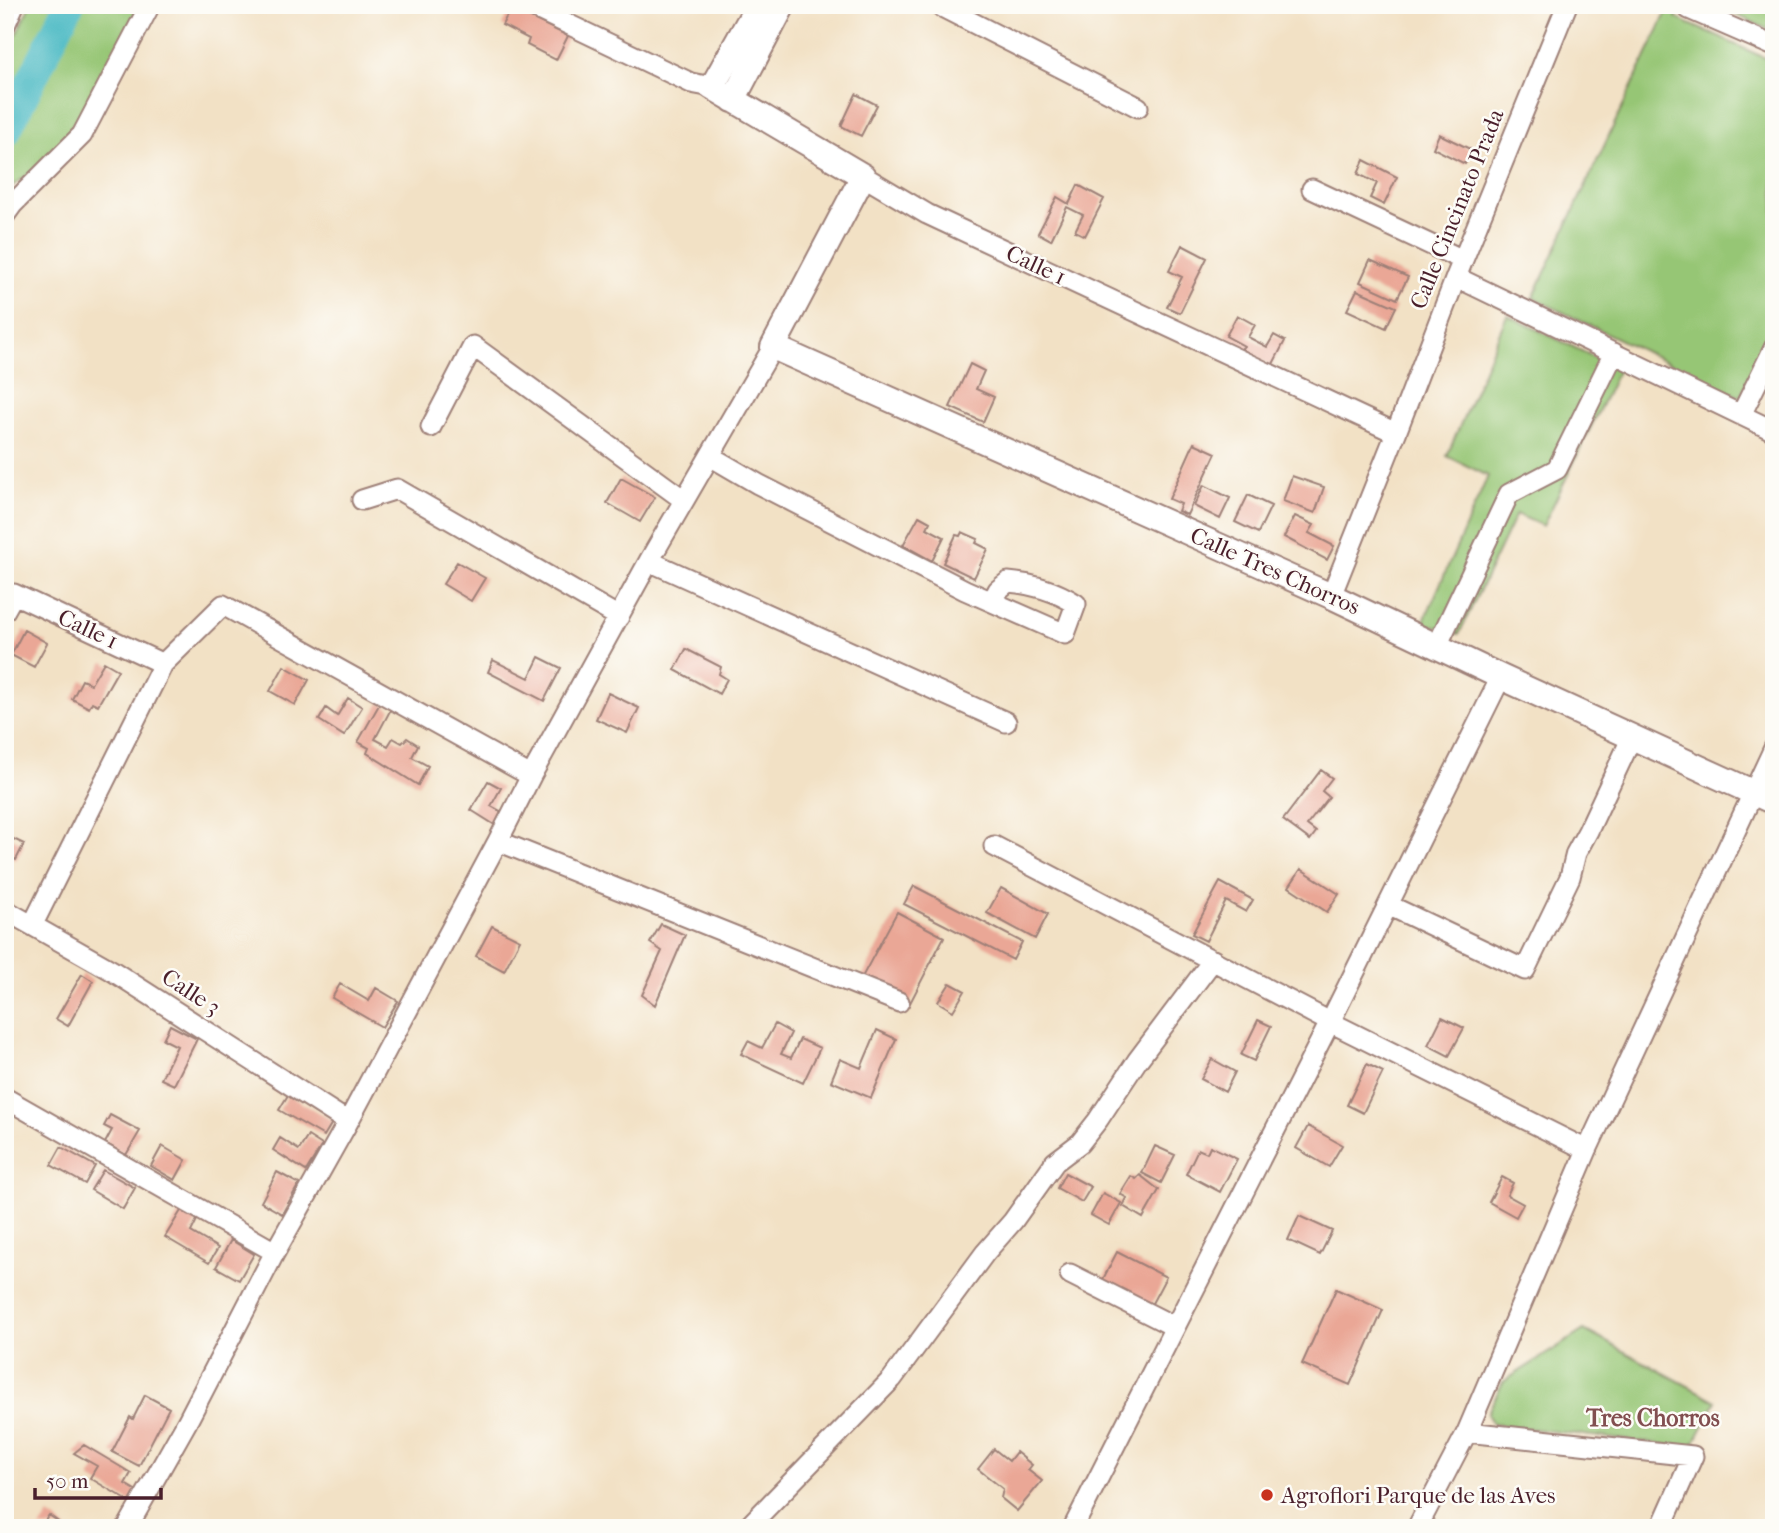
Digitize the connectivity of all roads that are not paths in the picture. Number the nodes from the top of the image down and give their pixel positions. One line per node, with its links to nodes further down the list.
1 (14, 5): 10 (street)
2 (149, 5): 17 (street)
3 (528, 5): 12 (street, Calle 1)
4 (758, 5): 12 (main road)
5 (783, 5): 13 (main road)
6 (938, 5): 14 (street)
7 (1567, 5): 18 (street, Calle Cincinato Prada)
8 (1689, 9): 9 (street)
9 (1720, 13): 11 (street)
10 (5, 25)
11 (1774, 46)
12 (712, 87): 13 (main road, Calle 1)
13 (733, 100): 15 (main road, Calle 1)
14 (1138, 107)
15 (863, 176): 19 (main road); 25 (street, Calle 1)
16 (1312, 188): 18 (street)
17 (5, 215)
18 (1459, 268): 21 (street); 25 (street, Calle Cincinato Prada)
19 (773, 346): 26 (street); 30 (main road, Calle Tres Chorros)
20 (1774, 348): 22 (street)
21 (1614, 353): 22 (street); 34 (street)
22 (1741, 415): 24 (street)
23 (431, 426): 28 (street)
24 (1774, 431)
25 (1396, 433): 30 (street)
26 (710, 456): 28 (street); 32 (street)
27 (362, 500): 33 (street)
28 (684, 500): 29 (street)
29 (649, 561): 33 (street); 37 (street)
30 (1331, 596): 34 (main road, Calle Tres Chorros)
31 (9, 602): 35 (street, Calle 1)
32 (992, 602)
33 (620, 617): 40 (street)
34 (1437, 646): 36 (main road, Calle Tres Chorros)
35 (163, 664): 40 (street); 46 (street)
36 (1501, 677): 38 (main road, Calle Tres Chorros); 44 (street)
37 (1006, 722)
38 (1632, 737): 41 (main road, Calle Tres Chorros); 44 (street)
39 (1774, 748): 41 (street)
40 (531, 776): 42 (street)
41 (1763, 797): 52 (street)
42 (498, 841): 48 (street); 51 (street)
43 (994, 846): 47 (street)
44 (1388, 905): 49 (street)
45 (5, 910): 46 (street, Calle 3)
46 (33, 924): 51 (street, Calle 3)
47 (1213, 960): 49 (street); 57 (street)
48 (899, 1002)
49 (1330, 1022): 52 (street); 55 (street)
50 (5, 1098): 53 (street)
51 (348, 1122): 53 (street)
52 (1587, 1150): 56 (street)
53 (275, 1252): 58 (street)
54 (1070, 1274): 55 (street)
55 (1175, 1327): 59 (street)
56 (1467, 1432): 60 (street); 61 (street)
57 (749, 1526)
58 (127, 1528)
59 (1073, 1528)
60 (1417, 1528)
61 (1661, 1528)

